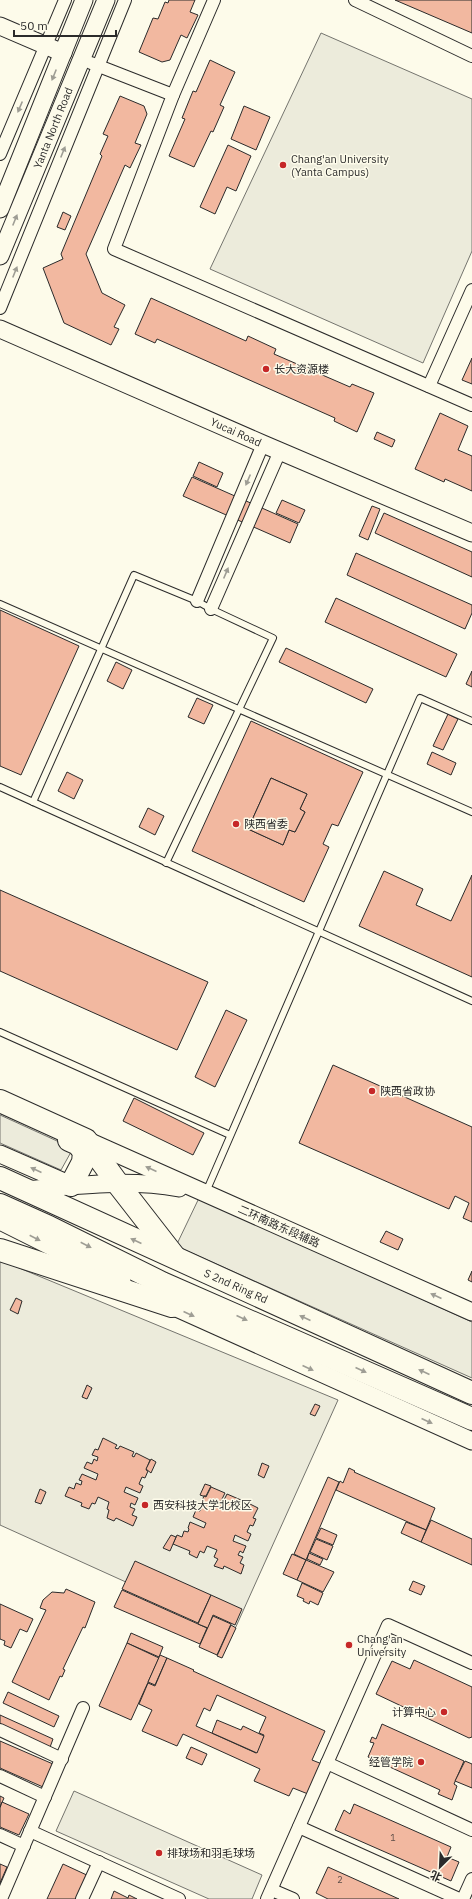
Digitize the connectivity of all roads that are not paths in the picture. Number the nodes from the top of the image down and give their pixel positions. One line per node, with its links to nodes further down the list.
1 (65, 0): 8 (street)
2 (84, 0): 9 (main road, Yanta North Road)
3 (106, 0): 11 (main road, Yanta North Road)
4 (124, 0): 12 (street)
5 (214, 0): 13 (street)
6 (355, 0): 10 (street)
7 (0, 26): 8 (main road)
8 (46, 46): 9 (main road); 14 (street, one-way to 14)
9 (63, 52): 15 (main road, Yanta North Road, one-way to 15)
10 (472, 56)
11 (81, 59): 12 (street); 16 (main road, Yanta North Road, one-way to 11)
12 (98, 66): 13 (street); 18 (street, one-way to 12)
13 (173, 95): 20 (street)
14 (0, 154)
15 (0, 209)
16 (0, 256)
17 (472, 290): 20 (street)
18 (0, 308)
19 (0, 329): 22 (main road, Yucai Road)
20 (429, 386): 21 (street)
21 (472, 405)
22 (263, 444): 23 (main road, Yucai Road); 25 (street, one-way to 25)
23 (280, 451): 24 (main road, Yucai Road); 27 (street, one-way to 23)
24 (472, 533)
25 (197, 601): 27 (lane); 28 (lane)
26 (0, 604): 28 (lane)
27 (211, 609): 29 (lane)
28 (102, 650): 29 (lane); 33 (lane)
29 (238, 710): 31 (lane); 35 (lane)
30 (472, 721): 31 (lane)
31 (387, 775): 34 (lane); 36 (lane)
32 (0, 787): 33 (lane)
33 (33, 802): 35 (lane)
34 (472, 812)
35 (166, 863): 36 (lane)
36 (318, 933): 37 (lane); 41 (lane)
37 (472, 1001)
38 (0, 1032): 41 (lane)
39 (0, 1101): 42 (highway)
40 (0, 1109): 46 (highway)
41 (230, 1135): 48 (lane)
42 (86, 1140): 45 (highway); 48 (main road, 二环南路东段辅路, one-way to 42)
43 (0, 1154): 46 (main road, one-way to 43)
44 (0, 1178): 47 (highway, S 2nd Ring Rd)
45 (118, 1184): 46 (main road); 48 (main road); 52 (highway)
46 (71, 1185): 47 (main road)
47 (26, 1190): 52 (highway, S 2nd Ring Rd, one-way to 47)
48 (205, 1193): 54 (main road, 二环南路东段辅路, one-way to 48)
49 (0, 1205): 56 (highway, one-way to 56)
50 (0, 1221): 53 (main road, one-way to 53)
51 (0, 1250): 53 (highway)
52 (177, 1260): 55 (highway, S 2nd Ring Rd, one-way to 52)
53 (172, 1306): 57 (main road, one-way to 57)
54 (472, 1312)
55 (472, 1393)
56 (472, 1419)
57 (472, 1441)
58 (472, 1663): 62 (street)
59 (83, 1708): 61 (street)
60 (0, 1730): 61 (street)
61 (62, 1759): 64 (street)
62 (327, 1763): 65 (street); 66 (street)
63 (0, 1776): 64 (street)
64 (45, 1797): 67 (street)
65 (299, 1827): 72 (street); 77 (street)
66 (472, 1830)
67 (30, 1831): 69 (street); 70 (street)
68 (0, 1835): 69 (street)
69 (24, 1846): 73 (street)
70 (99, 1862): 74 (street); 75 (street)
71 (472, 1880): 78 (street)
72 (269, 1894): 76 (street)
73 (1, 1899)
74 (82, 1899)
75 (179, 1899)
76 (293, 1899)
77 (459, 1899)
78 (462, 1899)

